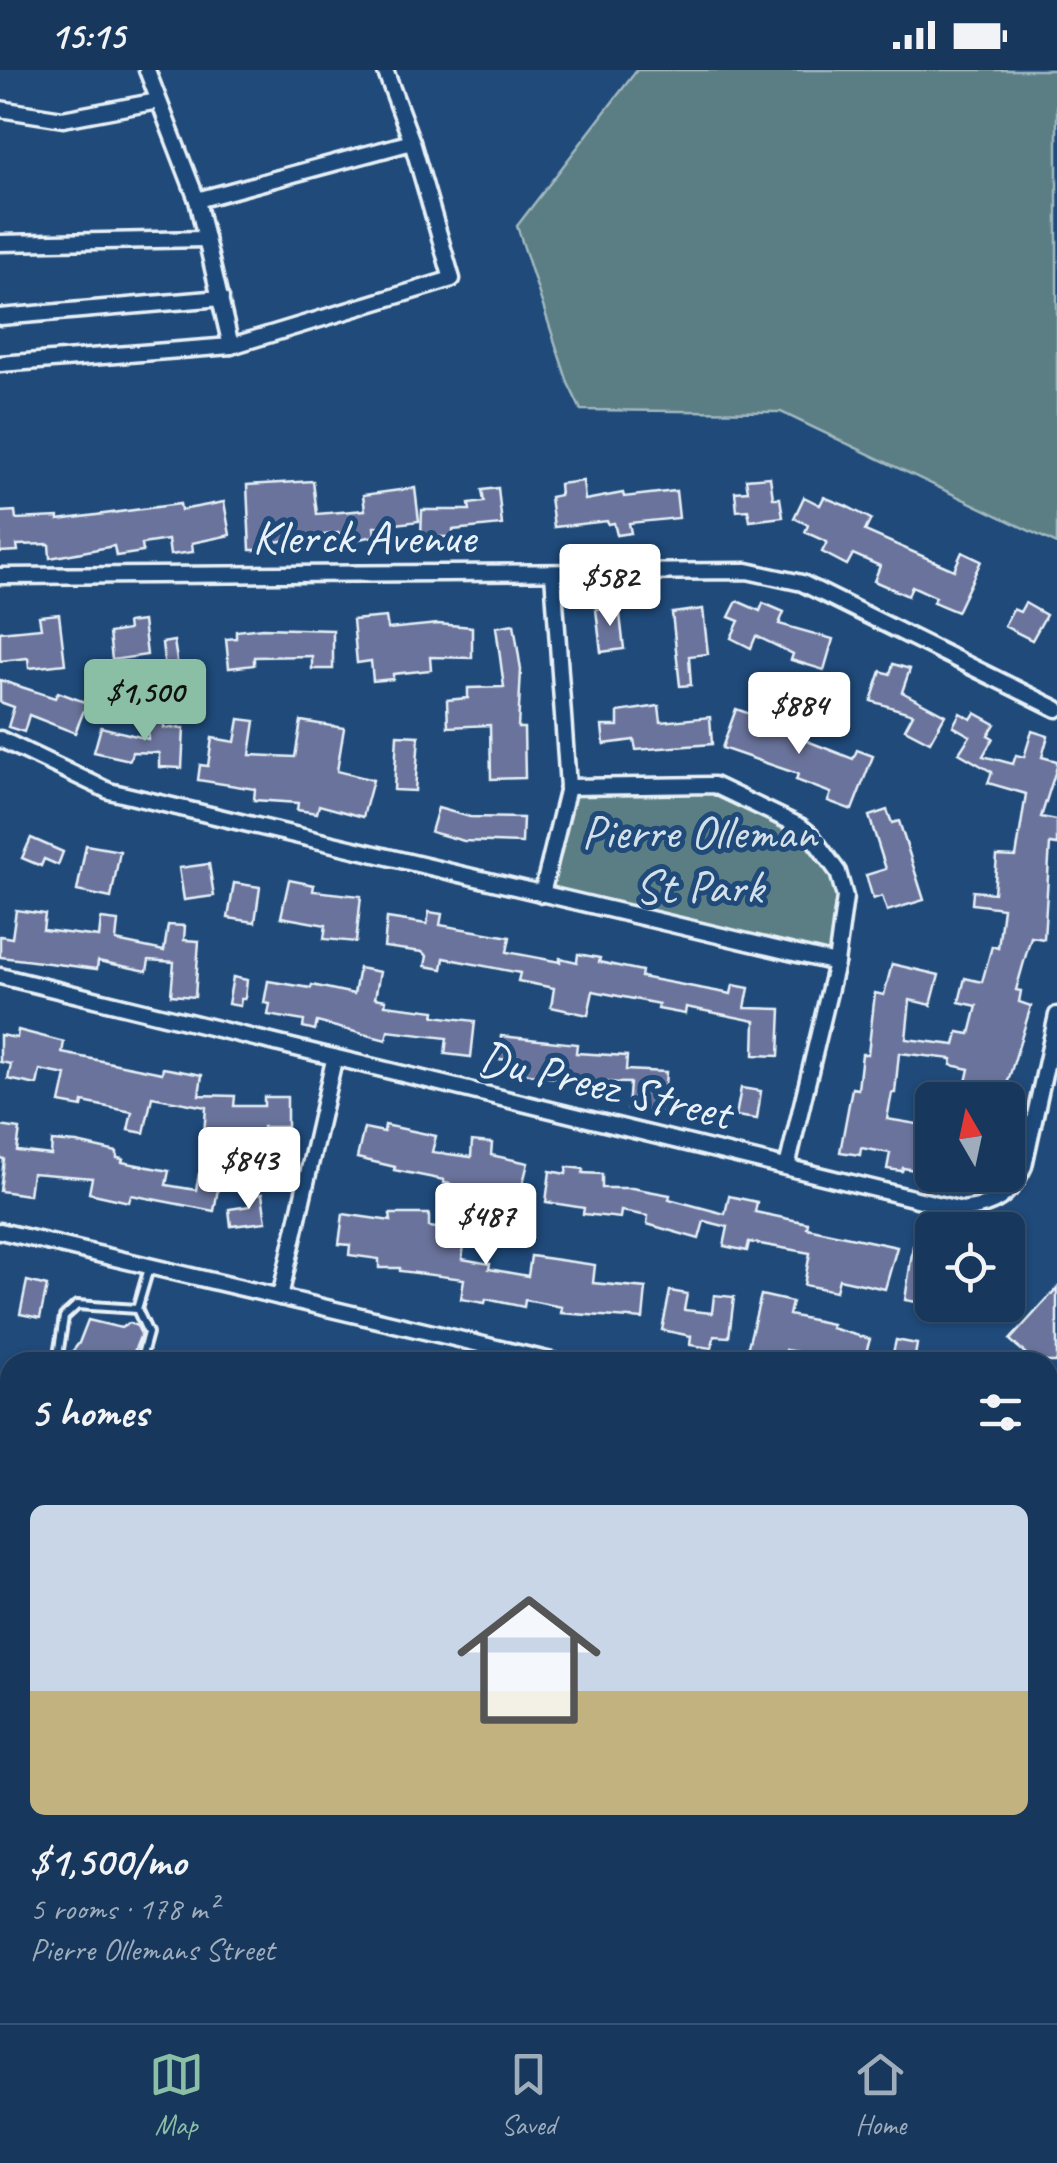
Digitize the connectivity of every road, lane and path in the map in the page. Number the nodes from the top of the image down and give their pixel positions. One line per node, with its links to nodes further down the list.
1 (147, 70): 3 (street)
2 (385, 70): 5 (street)
3 (158, 101): 4 (street); 6 (street)
4 (0, 109)
5 (412, 142): 6 (street); 11 (street)
6 (197, 200): 7 (street)
7 (206, 239): 8 (street); 9 (street)
8 (0, 244)
9 (221, 298): 10 (street); 11 (street)
10 (0, 317)
11 (231, 346): 12 (street)
12 (0, 364)
13 (554, 574): 14 (street, Klerck Avenue); 15 (street, Klerck Avenue); 17 (street)
14 (0, 576)
15 (1057, 709)
16 (0, 739): 18 (street)
17 (568, 786): 18 (street); 19 (street)
18 (542, 894): 19 (street)
19 (836, 962): 23 (street)
20 (0, 976): 22 (street, Du Preez Street)
21 (1057, 1015): 23 (street, Du Preez Street)
22 (334, 1060): 23 (street, Du Preez Street); 26 (street)
23 (787, 1167)
24 (0, 1231): 25 (street)
25 (150, 1266): 26 (street); 27 (lane)
26 (280, 1298): 30 (street)
27 (137, 1309): 28 (lane); 29 (lane)
28 (59, 1352)
29 (143, 1352)
30 (513, 1352)

